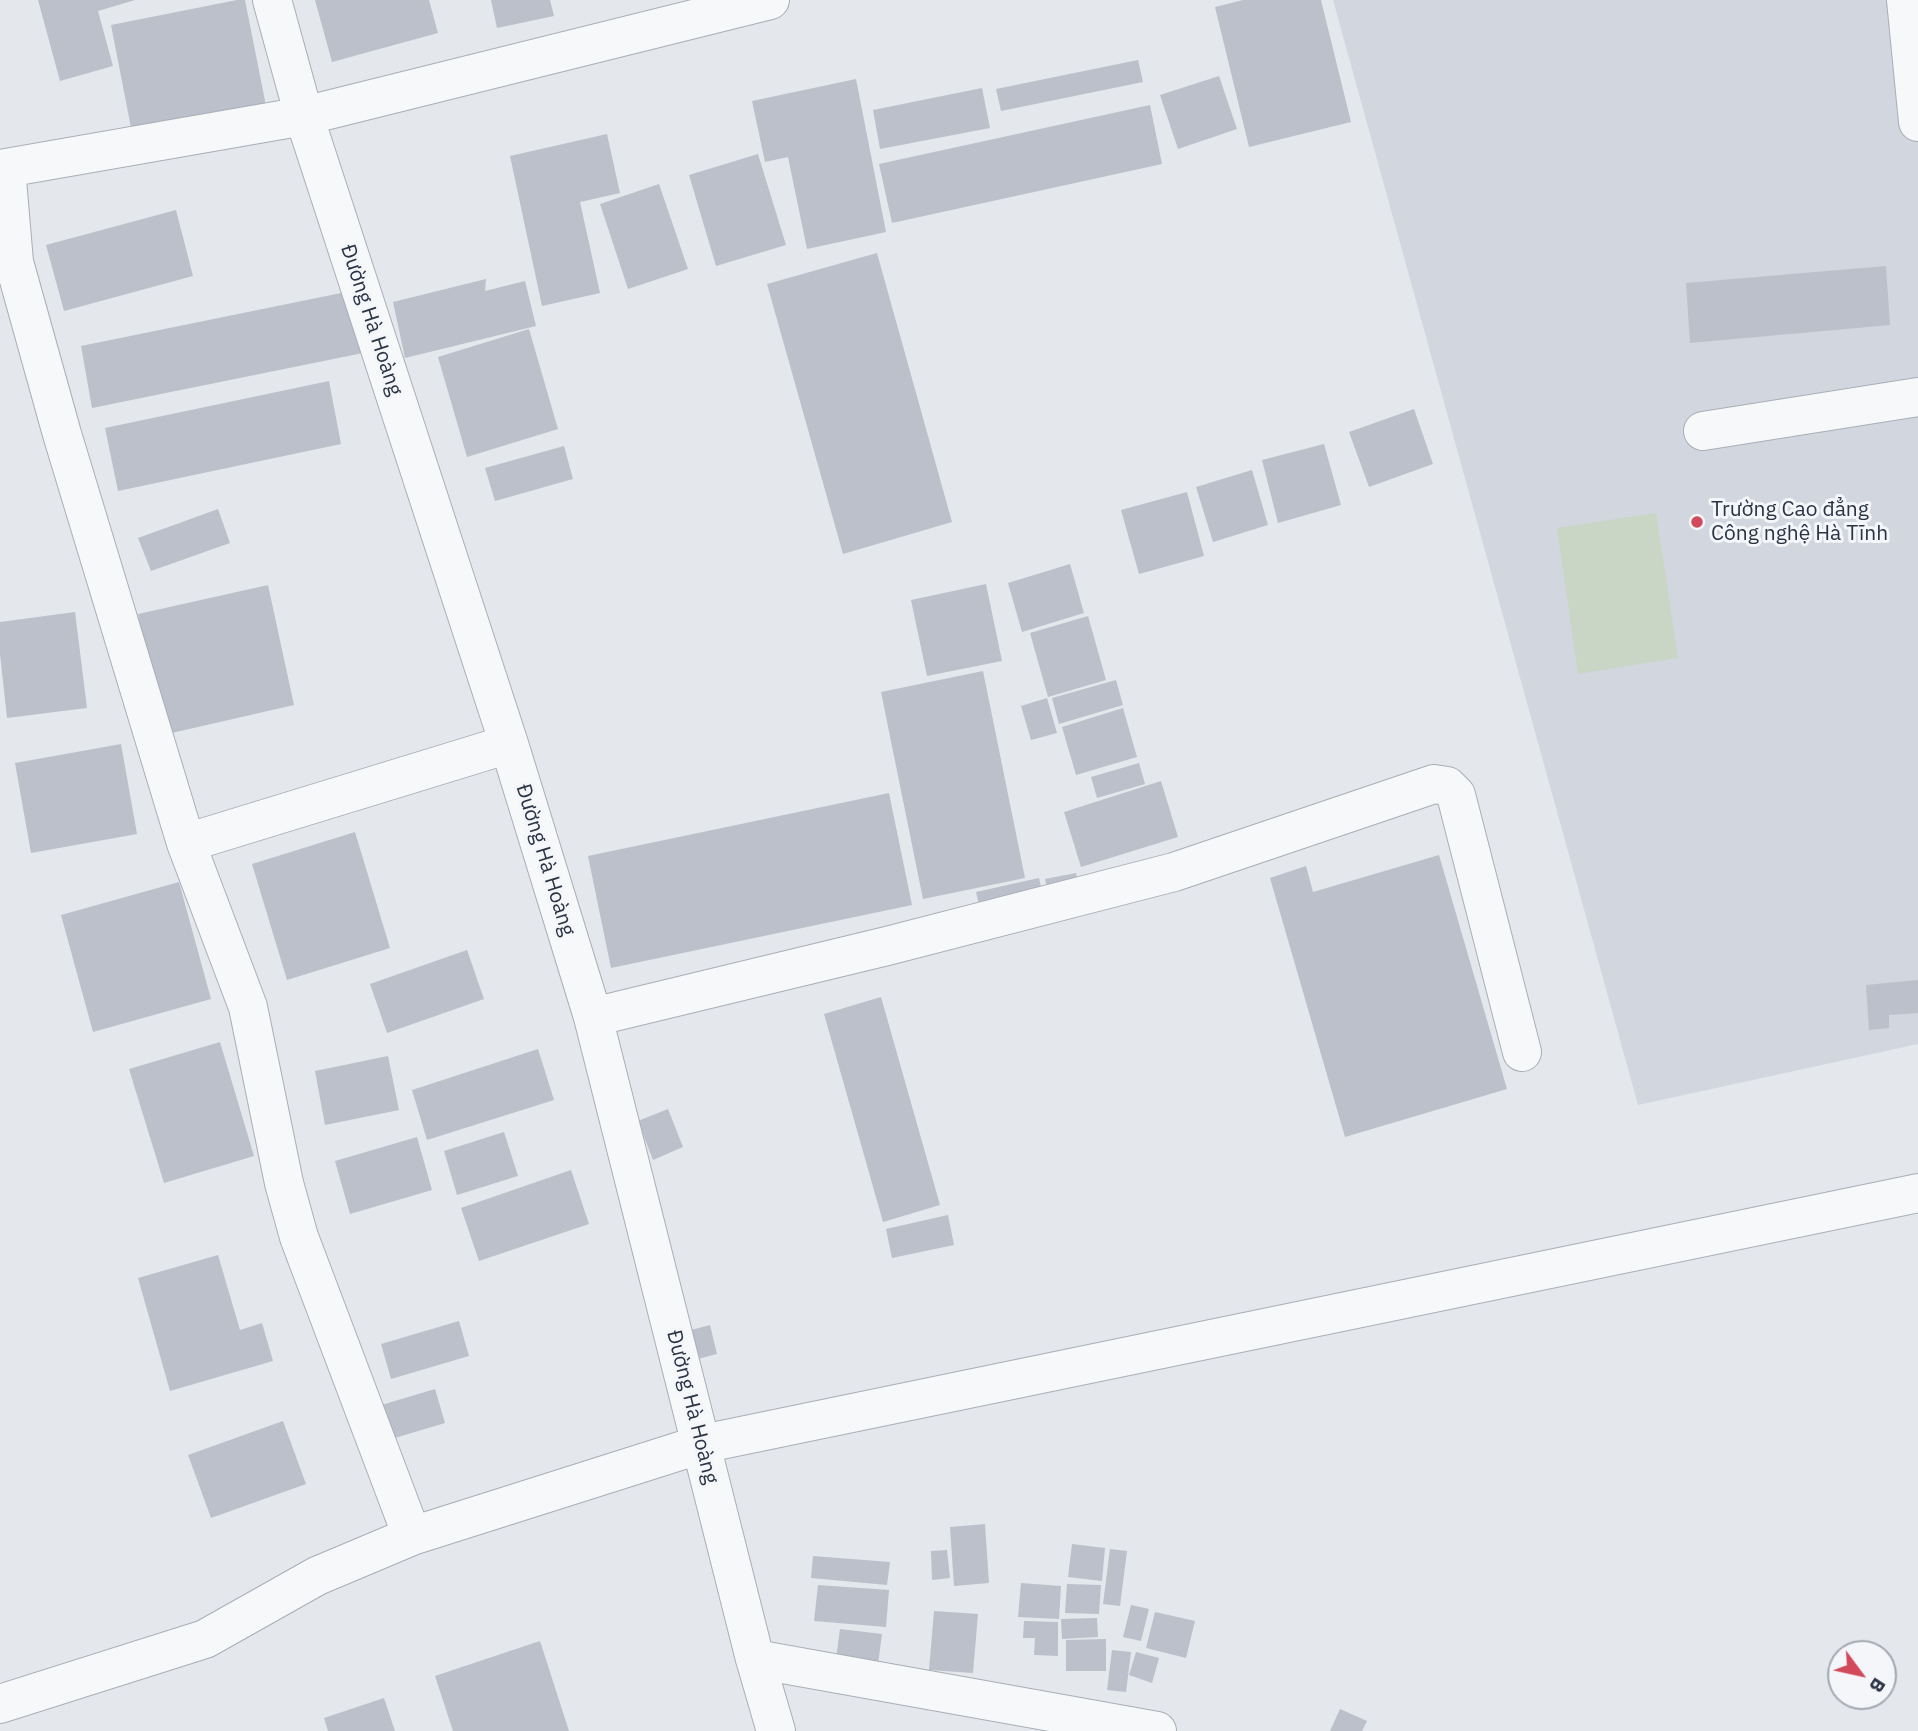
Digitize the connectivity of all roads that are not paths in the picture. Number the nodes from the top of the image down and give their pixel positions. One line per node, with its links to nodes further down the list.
1 (272, 0): 4 (street, Đường Hà Hoàng)
2 (770, 0): 4 (street)
3 (1906, 0): 5 (street)
4 (304, 116): 6 (street); 9 (street, Đường Hà Hoàng)
5 (1918, 122)
6 (3, 169): 10 (street)
7 (1918, 397): 8 (street)
8 (1703, 431)
9 (509, 744): 10 (street); 11 (street, Đường Hà Hoàng)
10 (186, 842): 15 (street)
11 (593, 1017): 12 (street); 14 (street, Đường Hà Hoàng)
12 (1522, 1052)
13 (1918, 1193): 14 (street)
14 (702, 1444): 15 (street); 16 (street, Đường Hà Hoàng)
15 (412, 1536): 17 (street)
16 (755, 1659): 18 (street, Đường Hà Hoàng); 19 (street)
17 (0, 1704)
18 (776, 1731)
19 (1157, 1731)

